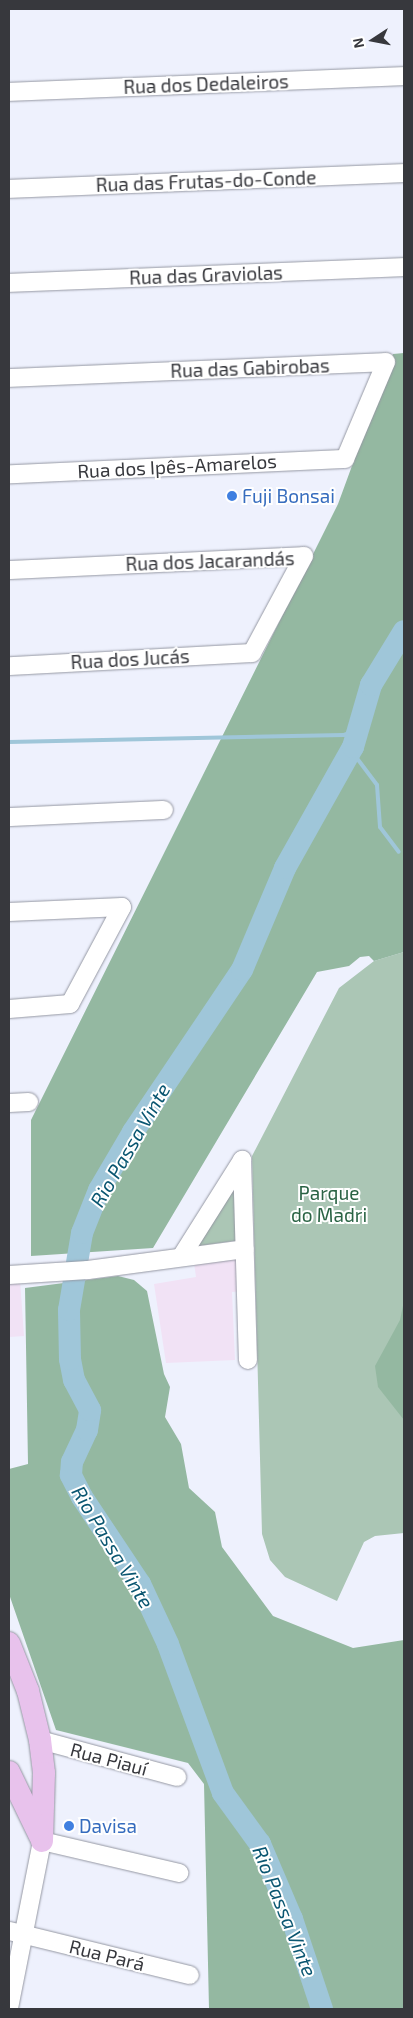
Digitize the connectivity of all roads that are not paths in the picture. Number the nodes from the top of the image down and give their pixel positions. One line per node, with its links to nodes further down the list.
1 (404, 76): 2 (street, Rua dos Dedaleiros)
2 (9, 92)
3 (404, 172): 4 (street, Rua das Frutas-do-Conde)
4 (9, 189)
5 (404, 267): 6 (street, Rua das Graviolas)
6 (9, 283)
7 (9, 378): 8 (street, Rua das Gabirobas)
8 (344, 459): 9 (street, Rua dos Ipês-Amarelos)
9 (9, 474)
10 (9, 570): 11 (street, Rua dos Jacarandás)
11 (252, 653): 12 (street, Rua dos Jucás)
12 (9, 666)
13 (164, 810): 14 (street)
14 (9, 817)
15 (9, 912): 16 (street)
16 (9, 1009)
17 (29, 1102): 18 (street)
18 (9, 1103)
19 (245, 1249): 20 (street); 20 (street); 22 (street)
20 (181, 1257): 21 (street)
21 (9, 1275)
22 (248, 1360)
23 (9, 1643): 24 (main road)
24 (40, 1740): 26 (street, Rua Piauí); 27 (main road)
25 (9, 1772): 27 (main road)
26 (178, 1777)
27 (42, 1841): 28 (street); 29 (street)
28 (179, 1873)
29 (17, 1933): 30 (street, Rua Pará); 31 (street)
30 (190, 1975)
31 (9, 2008)

